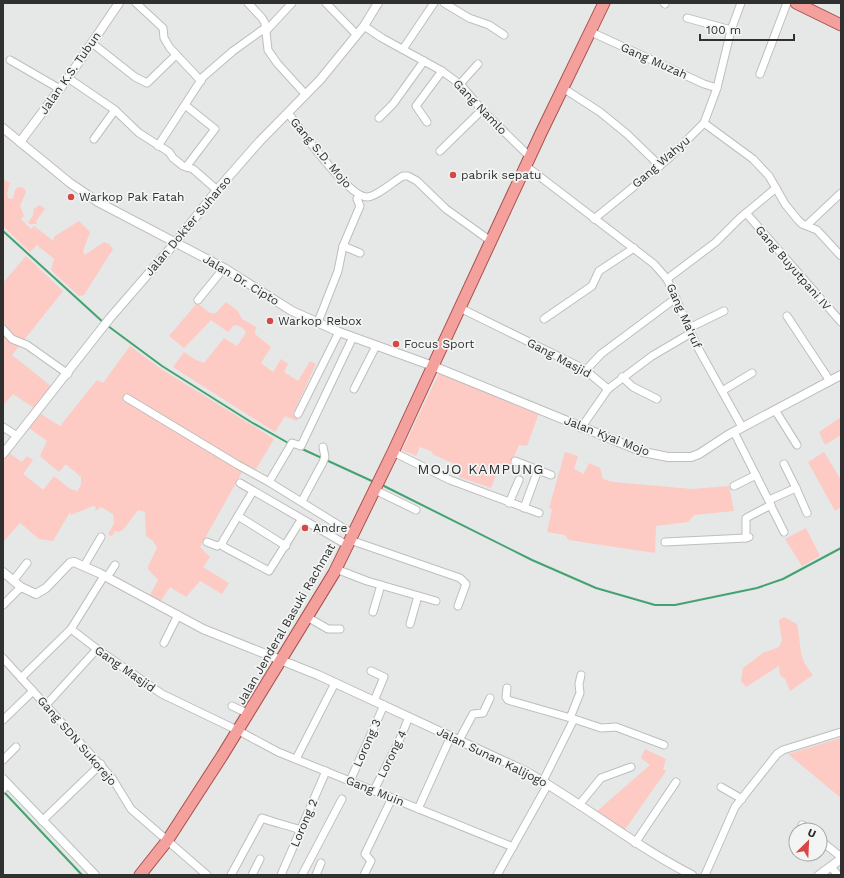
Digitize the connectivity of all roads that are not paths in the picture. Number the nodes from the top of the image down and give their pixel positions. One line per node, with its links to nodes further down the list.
1 (119, 3): 21 (street, Jalan K.S. Tubun)
2 (136, 3): 23 (street)
3 (248, 3): 16 (street)
4 (292, 3): 16 (street)
5 (326, 3): 19 (street)
6 (378, 3): 15 (street, Jalan Dokter Suharso)
7 (434, 3): 22 (street)
8 (444, 3): 20 (street)
9 (604, 3): 18 (main road, Jalan Jenderal Basuki Rachmat)
10 (742, 3): 17 (street, Gang Wahyu)
11 (787, 3): 28 (street)
12 (796, 3): 14 (main road)
13 (687, 18): 17 (street)
14 (841, 25)
15 (364, 26): 19 (street, Jalan Dokter Suharso); 22 (street, Gang Namlo)
16 (265, 30): 30 (street); 35 (street)
17 (731, 30): 33 (street, Gang Wahyu)
18 (591, 32): 32 (main road, Jalan Jenderal Basuki Rachmat); 33 (street, Gang Muzah)
19 (356, 34): 35 (street, Jalan Dokter Suharso)
20 (504, 35)
21 (92, 43): 23 (street); 29 (street, Jalan K.S. Tubun)
22 (403, 49): 25 (street, Gang Namlo)
23 (176, 55): 30 (street)
24 (10, 60): 34 (street)
25 (424, 61): 27 (street, Gang Namlo); 40 (street)
26 (478, 64): 31 (street)
27 (442, 71): 31 (street, Gang Namlo); 41 (street)
28 (760, 74)
29 (68, 78): 34 (street, Jalan K.S. Tubun); 37 (street)
30 (201, 80): 36 (street)
31 (460, 84): 38 (street, Gang Namlo)
32 (563, 88): 48 (main road, Jalan Jenderal Basuki Rachmat); 49 (street)
33 (717, 88): 42 (street, Gang Wahyu)
34 (60, 89): 45 (street, Jalan K.S. Tubun)
35 (306, 95): 39 (street, Jalan Dokter Suharso)
36 (185, 105): 46 (street); 50 (street)
37 (115, 110): 44 (street); 46 (street)
38 (482, 110): 47 (street); 48 (street, Gang Namlo)
39 (288, 113): 52 (street, Jalan Dokter Suharso); 54 (street, Gang S.D. Mojo)
40 (379, 118)
41 (427, 122)
42 (704, 123): 49 (street, Gang Wahyu); 51 (street)
43 (3, 128): 45 (street, Jalan Dr. Cipto)
44 (94, 139)
45 (20, 142): 59 (street, Jalan Dr. Cipto)
46 (158, 146): 50 (street)
47 (440, 151)
48 (528, 162): 56 (street, Gang Ma'ruf); 58 (main road, Jalan Jenderal Basuki Rachmat)
49 (660, 166): 56 (street, Gang Wahyu)
50 (186, 167): 52 (street)
51 (776, 188): 55 (street); 57 (street)
52 (217, 190): 59 (street, Jalan Dokter Suharso)
53 (841, 193): 57 (street)
54 (359, 195): 58 (street, Gang S.D. Mojo); 60 (street)
55 (746, 212): 65 (street); 73 (street, Gang Buyutpani IV)
56 (594, 219): 61 (street, Gang Ma'ruf)
57 (807, 225): 63 (street)
58 (492, 242): 68 (main road, Jalan Jenderal Basuki Rachmat)
59 (175, 243): 64 (street, Jalan Dr. Cipto); 82 (street, Jalan Dokter Suharso)
60 (343, 246): 62 (street); 72 (street)
61 (634, 248): 65 (street, Gang Ma'ruf); 71 (street)
62 (360, 253)
63 (841, 256)
64 (224, 268): 67 (street); 72 (street, Jalan Dr. Cipto)
65 (667, 279): 66 (street, Gang Ma'ruf)
66 (676, 298): 75 (street, Gang Ma'ruf); 80 (street)
67 (198, 300)
68 (460, 308): 79 (main road, Jalan Jenderal Basuki Rachmat); 80 (street, Gang Masjid)
69 (724, 311): 75 (street)
70 (787, 316): 85 (street)
71 (544, 320)
72 (318, 322): 76 (street, Jalan Dr. Cipto)
73 (841, 322)
74 (3, 329): 82 (street)
75 (690, 331): 84 (street); 88 (street, Gang Ma'ruf)
76 (339, 332): 77 (street, Jalan Dr. Cipto); 92 (street)
77 (353, 337): 78 (street, Jalan Dr. Cipto); 108 (street)
78 (376, 346): 79 (street, Jalan Dr. Cipto); 86 (street)
79 (433, 366): 95 (street, Jalan Kyai Mojo); 100 (main road, Jalan Jenderal Basuki Rachmat)
80 (586, 370): 87 (street, Gang Masjid)
81 (752, 373): 88 (street)
82 (68, 374): 97 (street, Jalan Dokter Suharso)
83 (841, 375): 85 (street, Jalan Kyai Mojo)
84 (622, 377): 87 (street); 90 (street)
85 (830, 381): 91 (street, Jalan Kyai Mojo)
86 (354, 389)
87 (608, 389): 95 (street)
88 (722, 391): 94 (street, Gang Ma'ruf)
89 (127, 398): 108 (street)
90 (657, 399)
91 (775, 410): 94 (street, Jalan Kyai Mojo); 98 (street)
92 (298, 414)
93 (3, 427): 97 (street)
94 (742, 427): 96 (street, Jalan Kyai Mojo)
95 (581, 428): 96 (street, Jalan Kyai Mojo)
96 (734, 432): 106 (street)
97 (17, 436): 101 (street, Jalan Dokter Suharso)
98 (797, 446)
99 (323, 447): 114 (street)
100 (394, 452): 111 (main road, Jalan Jenderal Basuki Rachmat); 115 (street)
101 (3, 454)
102 (515, 461): 104 (street)
103 (784, 464): 112 (street)
104 (538, 470): 105 (street); 117 (street)
105 (551, 475)
106 (756, 475): 110 (street); 116 (street)
107 (519, 480): 115 (street)
108 (269, 482): 114 (street)
109 (240, 483): 113 (street)
110 (734, 486)
111 (377, 487): 118 (street); 125 (main road, Jalan Jenderal Basuki Rachmat)
112 (796, 488): 116 (street); 120 (street)
113 (253, 491): 121 (street); 122 (street)
114 (302, 501): 125 (street)
115 (509, 502): 117 (street)
116 (770, 503): 123 (street); 127 (street)
117 (524, 508): 119 (street)
118 (416, 510)
119 (539, 513)
120 (807, 513)
121 (238, 516): 128 (street); 129 (street)
122 (301, 520): 125 (street); 129 (street)
123 (784, 532)
124 (101, 537): 132 (street)
125 (350, 540): 133 (main road, Jalan Jenderal Basuki Rachmat); 142 (street)
126 (207, 542): 128 (street)
127 (665, 542)
128 (222, 544): 129 (street)
129 (286, 546)
130 (27, 563): 136 (street)
131 (114, 565): 135 (street)
132 (84, 566): 135 (street, Jalan Sunan Kalijogo); 138 (street)
133 (336, 569): 137 (street); 145 (main road, Jalan Jenderal Basuki Rachmat)
134 (3, 572): 136 (street)
135 (106, 576): 144 (street, Jalan Sunan Kalijogo); 147 (street)
136 (13, 581): 138 (street)
137 (381, 585): 139 (street); 143 (street)
138 (21, 588): 141 (street)
139 (418, 596): 140 (street); 146 (street)
140 (436, 601)
141 (3, 605)
142 (458, 606)
143 (373, 612)
144 (178, 615): 149 (street); 151 (street, Jalan Sunan Kalijogo)
145 (307, 617): 148 (street); 151 (main road, Jalan Jenderal Basuki Rachmat)
146 (410, 624)
147 (71, 629): 150 (street, Gang Masjid); 155 (street)
148 (340, 629)
149 (164, 643)
150 (96, 649): 161 (street); 168 (street, Gang Masjid)
151 (281, 659): 156 (street, Jalan Sunan Kalijogo); 164 (main road, Jalan Jenderal Basuki Rachmat)
152 (4, 660): 155 (street, Gang SDN Sukorejo)
153 (371, 671): 160 (street)
154 (581, 675): 166 (street)
155 (21, 678): 158 (street, Gang SDN Sukorejo)
156 (335, 683): 160 (street, Jalan Sunan Kalijogo); 173 (street)
157 (507, 688): 166 (street)
158 (33, 691): 161 (street, Gang SDN Sukorejo); 167 (street)
159 (490, 698): 170 (street)
160 (374, 701): 162 (street, Jalan Sunan Kalijogo)
161 (46, 705): 175 (street, Gang SDN Sukorejo)
162 (384, 705): 165 (street, Jalan Sunan Kalijogo); 178 (street, Lorong 3)
163 (232, 706): 164 (street)
164 (249, 714): 168 (main road, Jalan Jenderal Basuki Rachmat)
165 (409, 717): 170 (street, Jalan Sunan Kalijogo); 183 (street, Lorong 4)
166 (572, 718): 171 (street); 180 (street)
167 (3, 720)
168 (238, 731): 173 (street, Gang Muin); 191 (main road, Jalan Jenderal Basuki Rachmat)
169 (841, 732): 186 (street)
170 (455, 738): 180 (street, Jalan Sunan Kalijogo); 188 (street)
171 (664, 745)
172 (16, 747): 174 (street)
173 (296, 759): 177 (street, Gang Muin)
174 (3, 760)
175 (101, 764): 189 (street); 191 (street, Gang SDN Sukorejo)
176 (631, 767): 187 (street)
177 (326, 771): 178 (street, Gang Muin); 190 (street, Lorong 2)
178 (350, 781): 183 (street, Gang Muin)
179 (676, 782): 192 (street)
180 (546, 783): 187 (street, Jalan Sunan Kalijogo); 194 (street)
181 (5, 784): 189 (street)
182 (721, 786): 186 (street)
183 (374, 790): 184 (street, Gang Muin)
184 (392, 798): 188 (street, Gang Muin); 207 (street)
185 (342, 799): 205 (street)
186 (742, 799): 210 (street)
187 (579, 805): 192 (street, Jalan Sunan Kalijogo)
188 (418, 809): 194 (street, Gang Muin)
189 (42, 821): 199 (street)
190 (301, 830): 202 (street); 204 (street, Lorong 2)
191 (167, 841): 200 (main road, Jalan Jenderal Basuki Rachmat); 201 (street, Gang SDN Sukorejo)
192 (635, 842): 209 (street, Jalan Sunan Kalijogo)
193 (828, 847): 195 (street)
194 (512, 848): 208 (street)
195 (841, 858): 198 (street)
196 (260, 859): 203 (street)
197 (321, 863): 206 (street)
198 (831, 867): 211 (street); 212 (street)
199 (95, 875)
200 (140, 875)
201 (207, 875)
202 (231, 875)
203 (252, 875)
204 (281, 875)
205 (302, 875)
206 (316, 875)
207 (364, 875)
208 (497, 875)
209 (692, 875)
210 (705, 875)
211 (819, 875)
212 (838, 875)

